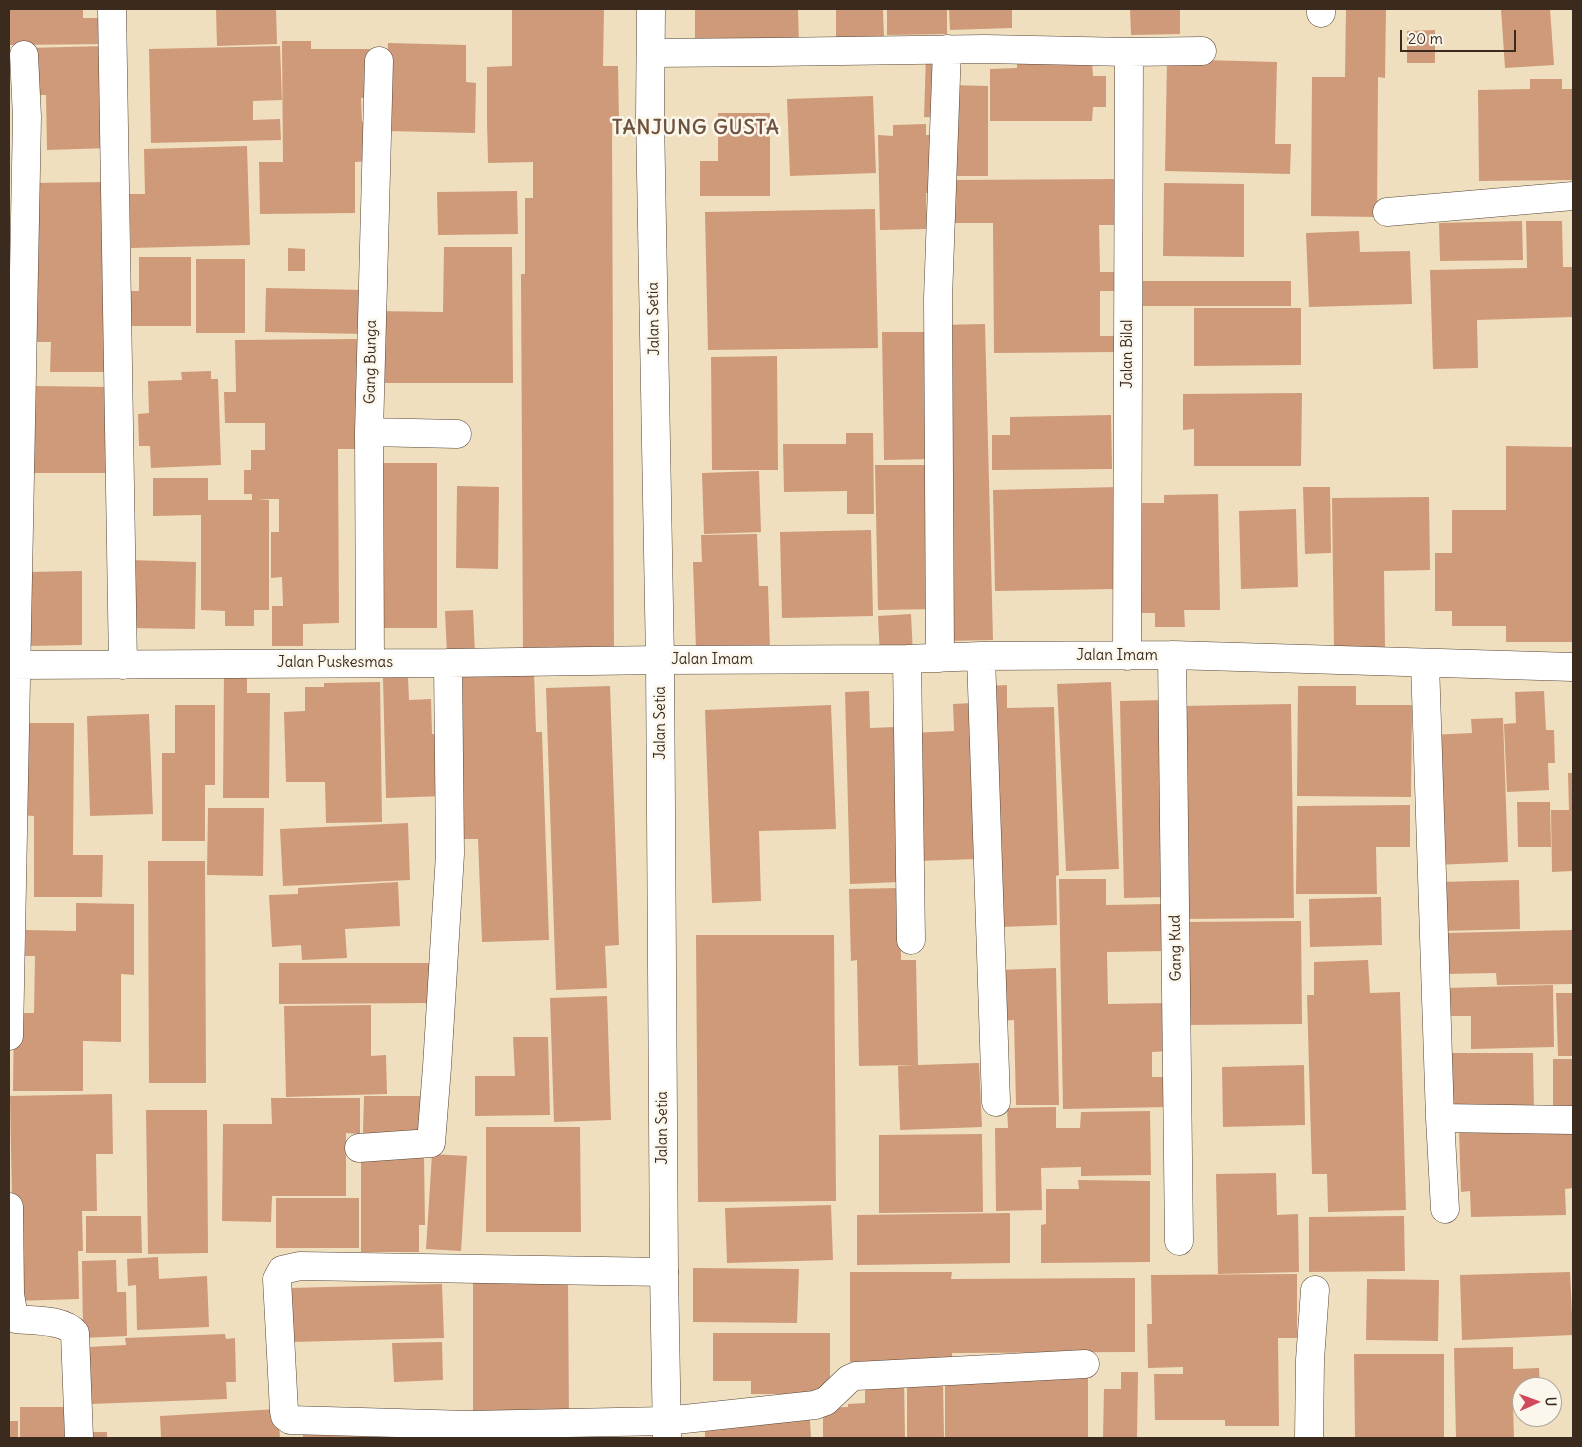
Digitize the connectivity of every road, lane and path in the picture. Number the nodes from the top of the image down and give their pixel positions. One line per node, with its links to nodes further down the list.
1 (112, 9): 23 (street)
2 (651, 9): 5 (street, Jalan Setia)
3 (946, 49): 5 (street); 6 (street); 16 (street)
4 (1202, 51): 6 (street)
5 (652, 52): 17 (street, Jalan Setia)
6 (1129, 52): 15 (street, Jalan Bilal)
7 (24, 55): 22 (street)
8 (379, 61): 11 (street, Gang Bunga)
9 (1573, 196): 10 (street)
10 (1387, 212)
11 (369, 432): 12 (street); 19 (street, Gang Bunga)
12 (457, 434)
13 (1172, 655): 15 (street, Jalan Imam); 21 (street, Jalan Imam); 33 (street, Gang Kud)
14 (981, 656): 15 (street, Jalan Imam); 16 (street, Jalan Imam); 27 (street)
15 (1127, 656)
16 (940, 658): 18 (street, Jalan Imam)
17 (660, 660): 18 (street, Jalan Imam); 20 (street, Jalan Puskesmas); 34 (street, Jalan Setia)
18 (907, 660): 25 (street)
19 (370, 663): 20 (street, Jalan Puskesmas); 23 (street, Jalan Puskesmas)
20 (448, 663): 30 (street)
21 (1425, 663): 24 (street, Jalan Imam); 28 (street)
22 (13, 665): 23 (street, Jalan Puskesmas); 26 (street)
23 (123, 665)
24 (1573, 666)
25 (911, 940)
26 (9, 1036)
27 (996, 1102)
28 (1440, 1118): 29 (street); 32 (street)
29 (1573, 1120)
30 (359, 1148)
31 (9, 1208): 38 (street)
32 (1445, 1209)
33 (1179, 1241)
34 (664, 1272): 37 (street, Jalan Setia); 37 (street)
35 (1315, 1290): 39 (street)
36 (1086, 1364): 37 (street)
37 (666, 1430)
38 (78, 1438)
39 (1309, 1438)

